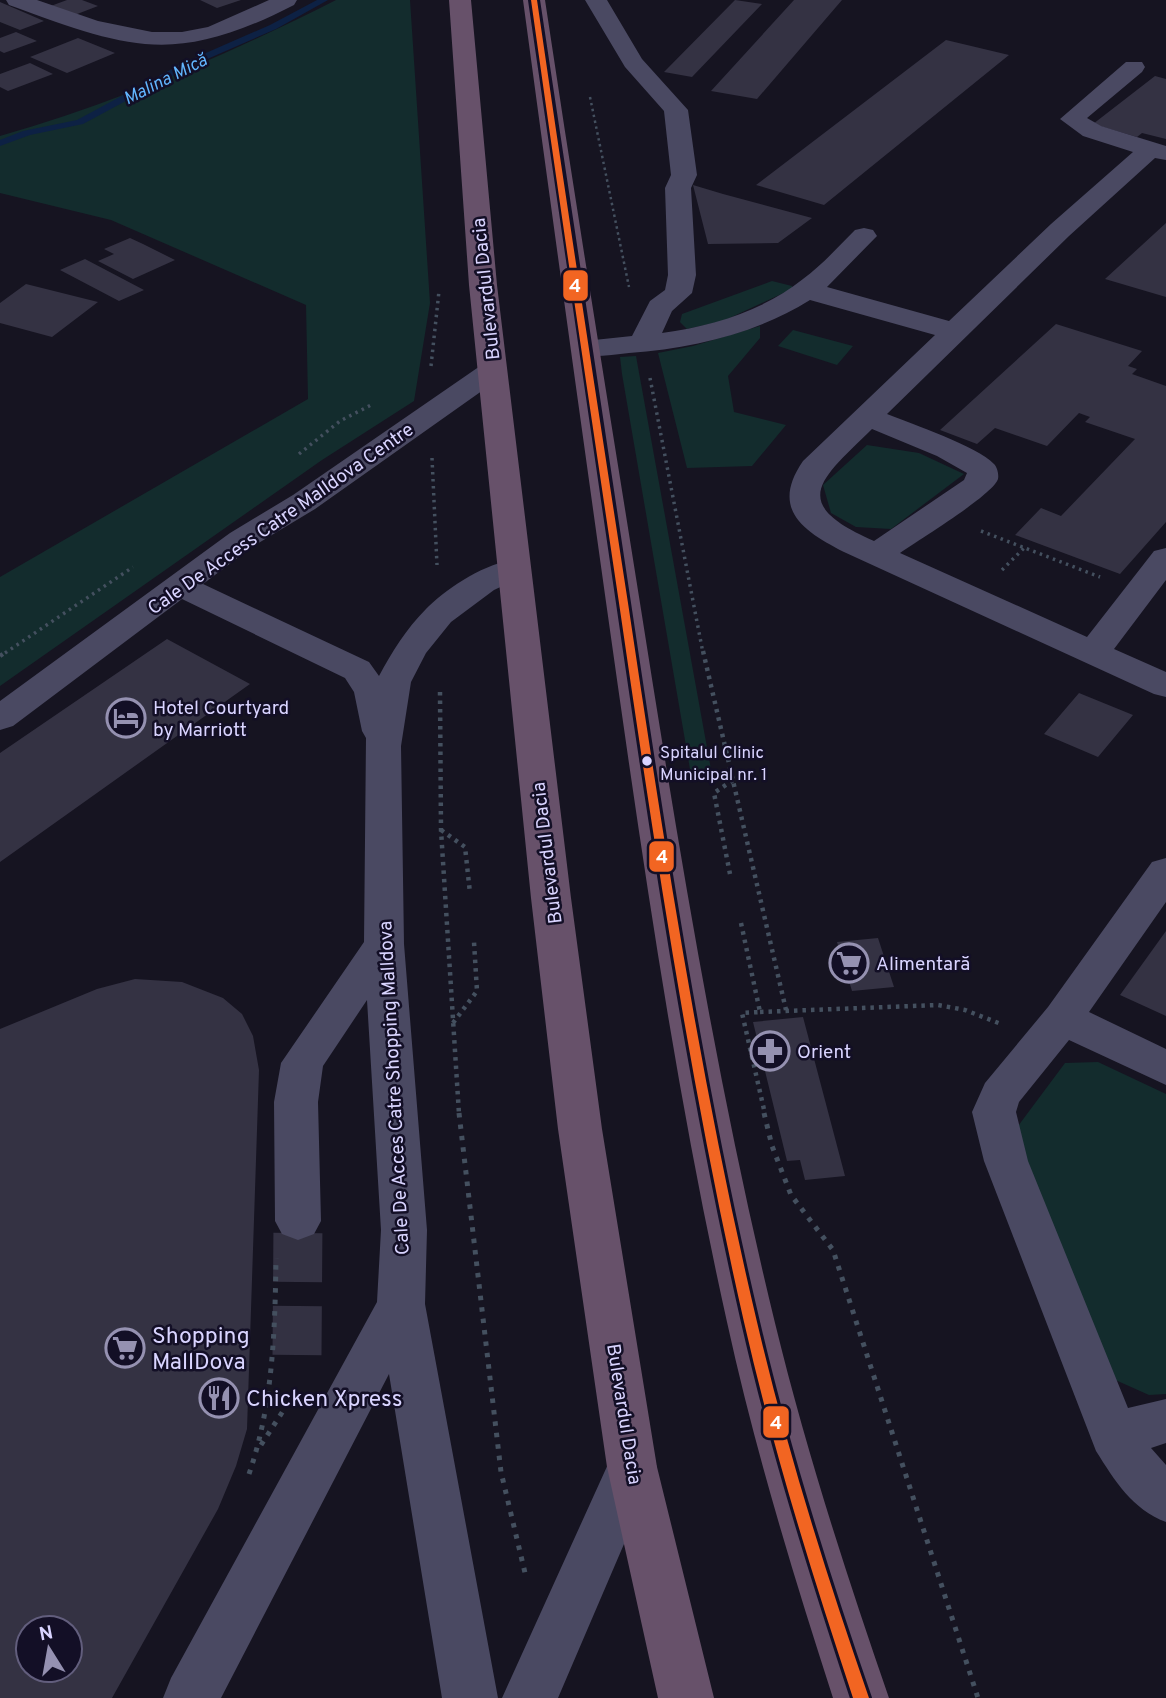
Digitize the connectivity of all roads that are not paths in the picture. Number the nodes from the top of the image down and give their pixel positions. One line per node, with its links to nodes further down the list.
1 (17, 0): 2 (street)
2 (286, 0)
3 (460, 0): 13 (highway, Bulevardul Dacia)
4 (534, 0): 12 (highway)
5 (596, 0): 11 (street)
6 (1134, 67): 7 (street)
7 (1158, 151): 10 (street)
8 (864, 236): 9 (street)
9 (806, 290): 10 (street); 11 (street)
10 (956, 332): 14 (street)
11 (642, 344): 12 (street)
12 (585, 348): 37 (highway)
13 (493, 370): 17 (highway, Bulevardul Dacia); 18 (street, Cale De Access Catre Malldova Centre)
14 (869, 417): 15 (street); 15 (street)
15 (877, 554): 19 (street)
16 (1166, 558): 19 (street)
17 (514, 568): 22 (street, Cale De Acces Catre Shopping Malldova); 31 (highway, Bulevardul Dacia)
18 (179, 585): 21 (street, Cale De Access Catre Malldova Centre); 22 (street)
19 (1093, 653): 20 (street)
20 (1166, 686)
21 (0, 718)
22 (383, 746): 24 (street, Cale De Acces Catre Shopping Malldova)
23 (1166, 872): 25 (street)
24 (384, 944): 27 (street); 28 (street, Cale De Acces Catre Shopping Malldova)
25 (1054, 1029): 26 (street); 30 (street)
26 (1166, 1068)
27 (287, 1235)
28 (401, 1304): 33 (street, Cale De Acces Catre Shopping Malldova); 34 (street)
29 (1166, 1421): 30 (street)
30 (1114, 1435): 32 (street)
31 (632, 1467): 35 (street); 36 (highway, Bulevardul Dacia)
32 (1166, 1498)
33 (191, 1698)
34 (470, 1698)
35 (530, 1698)
36 (687, 1698)
37 (861, 1698)

